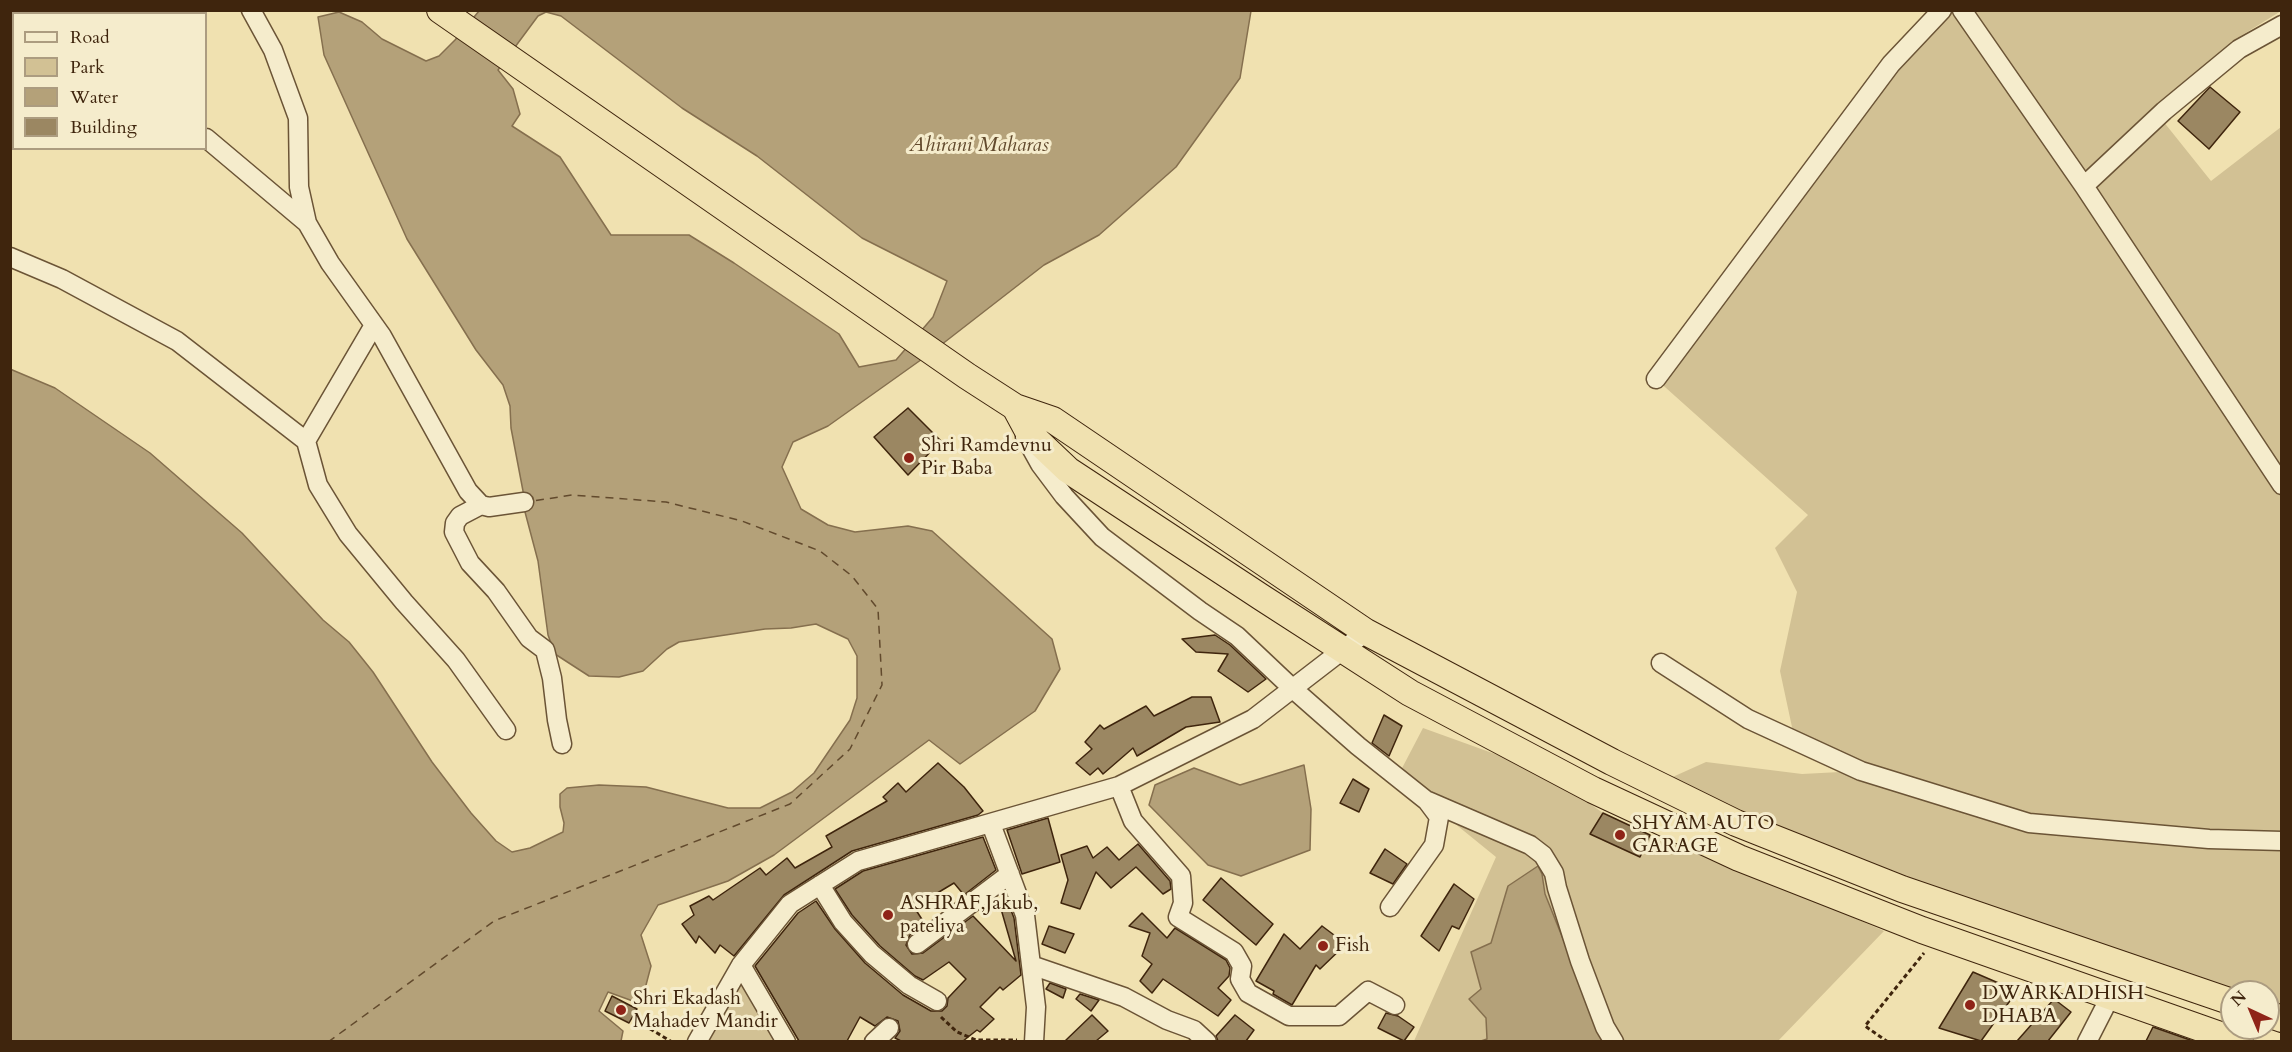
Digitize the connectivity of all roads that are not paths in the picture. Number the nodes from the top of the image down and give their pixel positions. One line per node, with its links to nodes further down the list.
1 (251, 10): 8 (street)
2 (1942, 10): 11 (street)
3 (1962, 10): 7 (street)
4 (443, 12): 12 (highway)
5 (2282, 25): 7 (street)
6 (207, 139): 8 (street)
7 (2084, 186): 14 (street)
8 (307, 223): 10 (street)
9 (10, 257): 13 (street)
10 (374, 325): 13 (street); 16 (street)
11 (1656, 379)
12 (1015, 407): 17 (highway); 18 (highway); 20 (street)
13 (306, 441): 21 (street)
14 (2282, 485)
15 (524, 502): 16 (street)
16 (482, 505): 22 (street)
17 (1366, 632): 18 (street); 34 (highway)
18 (1342, 649): 20 (street); 33 (highway)
19 (1661, 663): 26 (street)
20 (1292, 688): 23 (street); 24 (street)
21 (506, 730)
22 (562, 744)
23 (1119, 786): 25 (street); 36 (street)
24 (1427, 801): 29 (street); 43 (street)
25 (992, 824): 27 (street); 28 (street)
26 (2282, 841)
27 (1010, 874): 30 (street); 32 (street)
28 (820, 885): 31 (street); 35 (street)
29 (1390, 907)
30 (917, 944)
31 (741, 965): 38 (street); 39 (street)
32 (1031, 965): 41 (street); 42 (street)
33 (2111, 995): 44 (street); 45 (highway)
34 (2220, 998)
35 (937, 1001)
36 (1395, 1005)
37 (889, 1028): 40 (street)
38 (697, 1041)
39 (786, 1041)
40 (874, 1041)
41 (1034, 1041)
42 (1207, 1041)
43 (1614, 1041)
44 (2087, 1041)
45 (2240, 1041)

